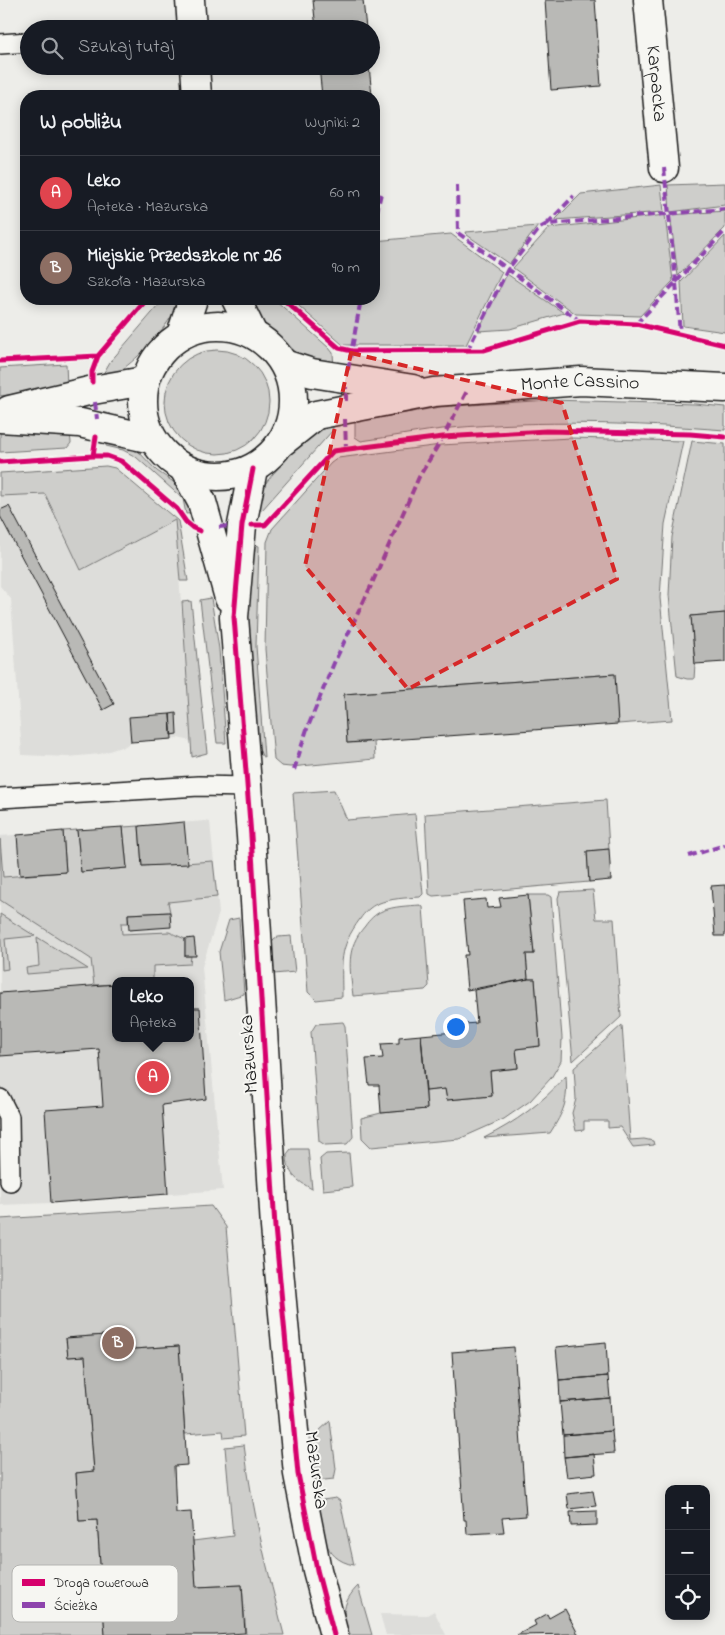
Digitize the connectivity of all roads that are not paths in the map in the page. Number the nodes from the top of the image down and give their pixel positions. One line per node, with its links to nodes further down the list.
1 (190, 0): 3 (street)
2 (648, 0): 8 (street, Karpacka)
3 (191, 20)
4 (20, 43): 5 (lane)
5 (0, 44)
6 (195, 75): 7 (street)
7 (196, 90)
8 (664, 168)
9 (191, 305): 12 (street)
10 (239, 305): 11 (street)
11 (253, 334): 12 (street); 13 (street)
12 (181, 335): 14 (street)
13 (284, 364): 16 (street, Monte Cassino); 20 (street)
14 (144, 381): 17 (street); 19 (street)
15 (725, 388): 16 (street, Monte Cassino)
16 (434, 392): 20 (street, Monte Cassino)
17 (0, 412)
18 (0, 418): 19 (street)
19 (152, 439): 21 (street)
20 (280, 443): 22 (street)
21 (184, 469): 22 (street); 23 (street, Mazurska)
22 (253, 469): 23 (street, Mazurska)
23 (234, 617): 24 (street, Mazurska)
24 (247, 787): 25 (lane); 28 (street, Mazurska)
25 (0, 798)
26 (0, 1099): 27 (lane)
27 (10, 1181)
28 (334, 1635)

